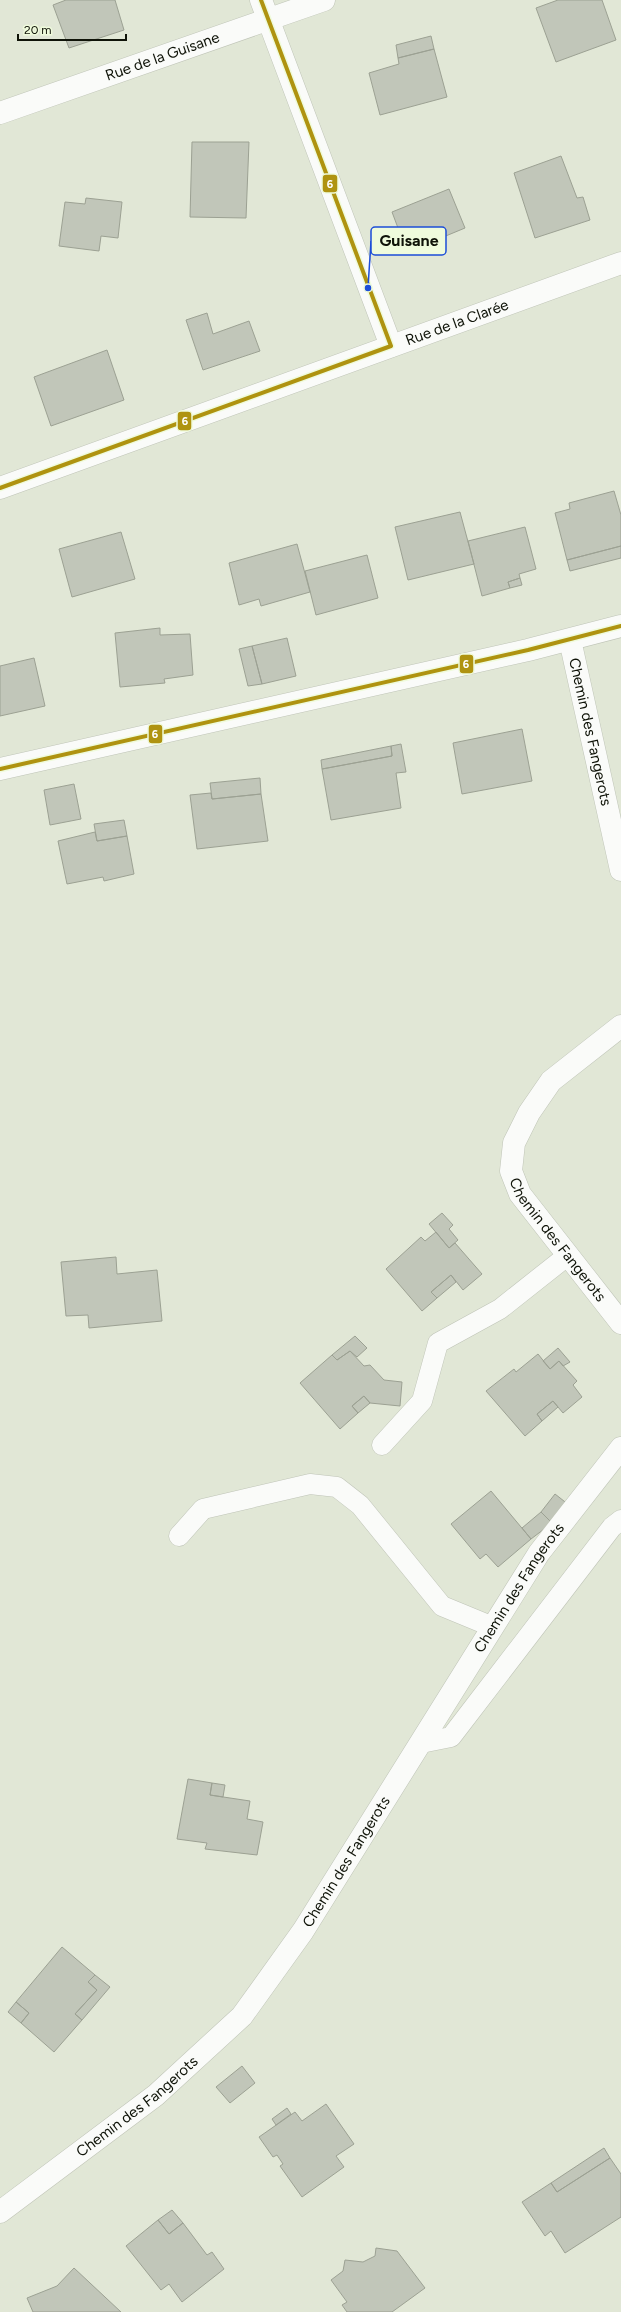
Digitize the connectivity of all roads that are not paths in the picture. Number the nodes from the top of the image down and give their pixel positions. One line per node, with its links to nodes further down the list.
1 (324, 0): 2 (street, Rue de la Guisane)
2 (264, 10): 3 (street, Rue de la Guisane); 5 (street)
3 (0, 113)
4 (621, 263): 5 (street, Rue de la Clarée)
5 (391, 346): 6 (street, Rue de la Clarée)
6 (0, 488)
7 (621, 626): 8 (street)
8 (570, 640): 9 (street); 10 (street, Chemin des Fangerots)
9 (0, 769)
10 (620, 864)
11 (621, 1026): 12 (street, Chemin des Fangerots)
12 (567, 1256): 13 (street, Chemin des Fangerots); 14 (lane)
13 (621, 1323)
14 (382, 1445)
15 (621, 1448): 18 (street, Chemin des Fangerots)
16 (621, 1520): 19 (lane)
17 (178, 1536): 18 (lane)
18 (493, 1628): 19 (street, Chemin des Fangerots)
19 (421, 1743): 20 (street, Chemin des Fangerots)
20 (0, 2212)

